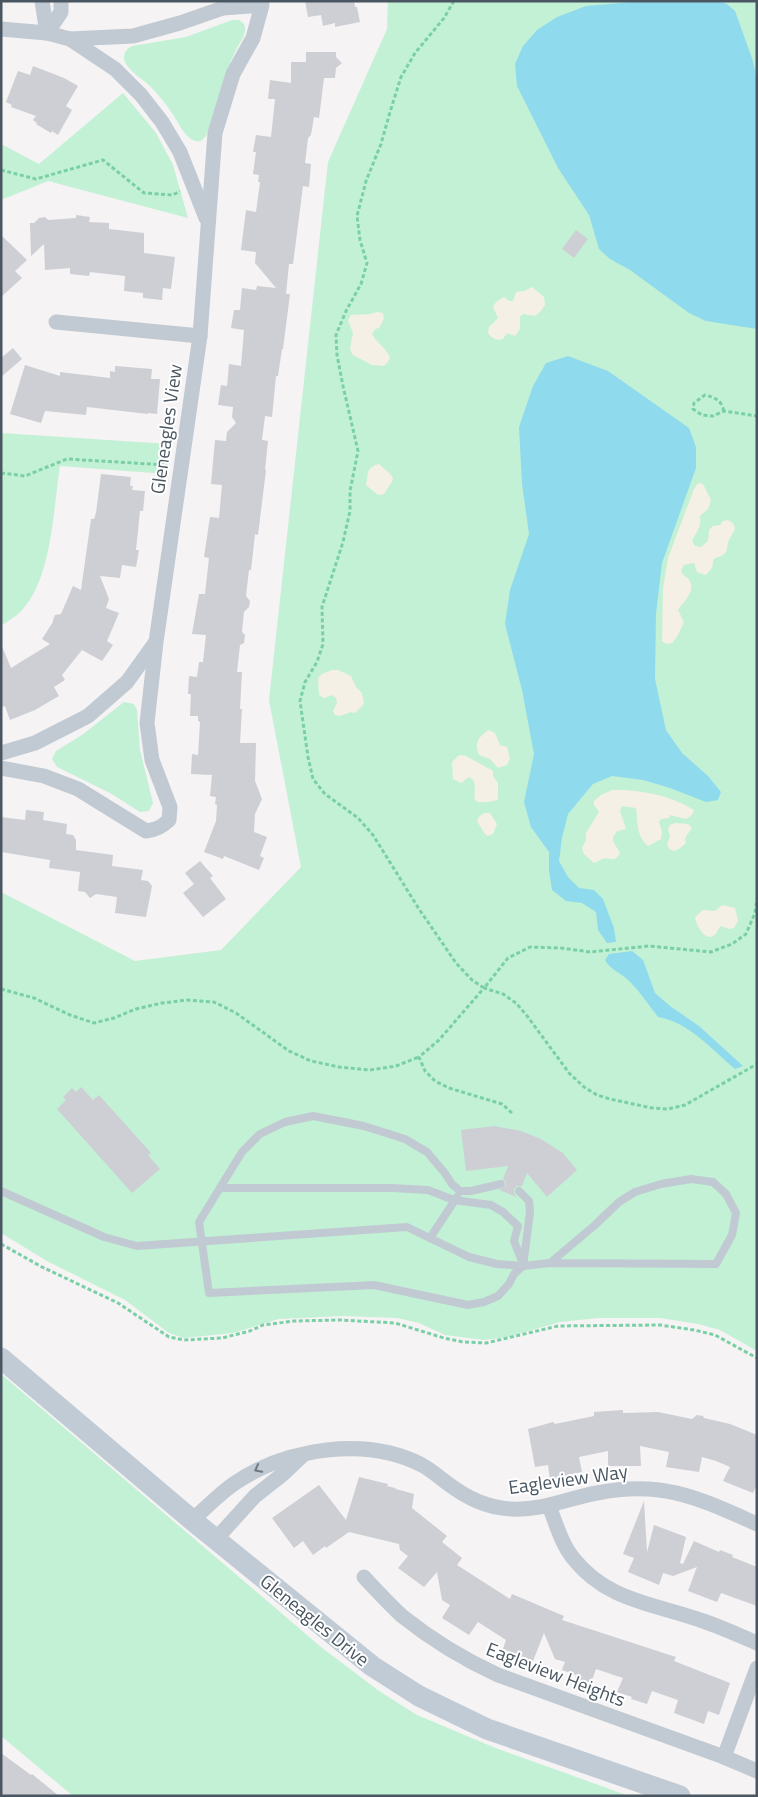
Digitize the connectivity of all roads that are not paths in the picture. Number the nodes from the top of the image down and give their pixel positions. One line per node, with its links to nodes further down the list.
1 (42, 1): 4 (street)
2 (61, 1): 4 (street)
3 (1, 28): 4 (street, Gleneagles View)
4 (47, 33): 5 (street, Gleneagles View)
5 (70, 39): 6 (street, Gleneagles View); 6 (street, Gleneagles View)
6 (208, 221): 8 (street, Gleneagles View)
7 (56, 322): 8 (street)
8 (200, 336): 9 (street, Gleneagles View)
9 (156, 642): 10 (street, Gleneagles View); 11 (street, Gleneagles View)
10 (1, 753)
11 (1, 768)
12 (501, 1184): 15 (lane)
13 (220, 1188): 15 (lane); 17 (lane); 19 (lane)
14 (1, 1191): 19 (lane)
15 (460, 1191): 17 (lane)
16 (519, 1191): 21 (lane)
17 (454, 1200): 18 (lane); 21 (lane)
18 (430, 1238): 19 (lane); 21 (lane)
19 (202, 1242): 21 (lane)
20 (550, 1263): 20 (lane); 21 (lane)
21 (523, 1266)
22 (1, 1358): 25 (street, Gleneagles Drive)
23 (304, 1454): 24 (street, Eagleview Way); 25 (street, Eagleview Way, one-way to 25); 27 (street)
24 (549, 1506): 26 (street, Eagleview Way); 29 (street)
25 (192, 1520): 27 (street, Gleneagles Drive)
26 (757, 1524)
27 (216, 1539): 33 (street, Gleneagles Drive)
28 (364, 1577): 31 (street, Eagleview Heights)
29 (757, 1642)
30 (757, 1668): 31 (street)
31 (724, 1757): 32 (street, Eagleview Heights)
32 (757, 1770)
33 (680, 1796)

